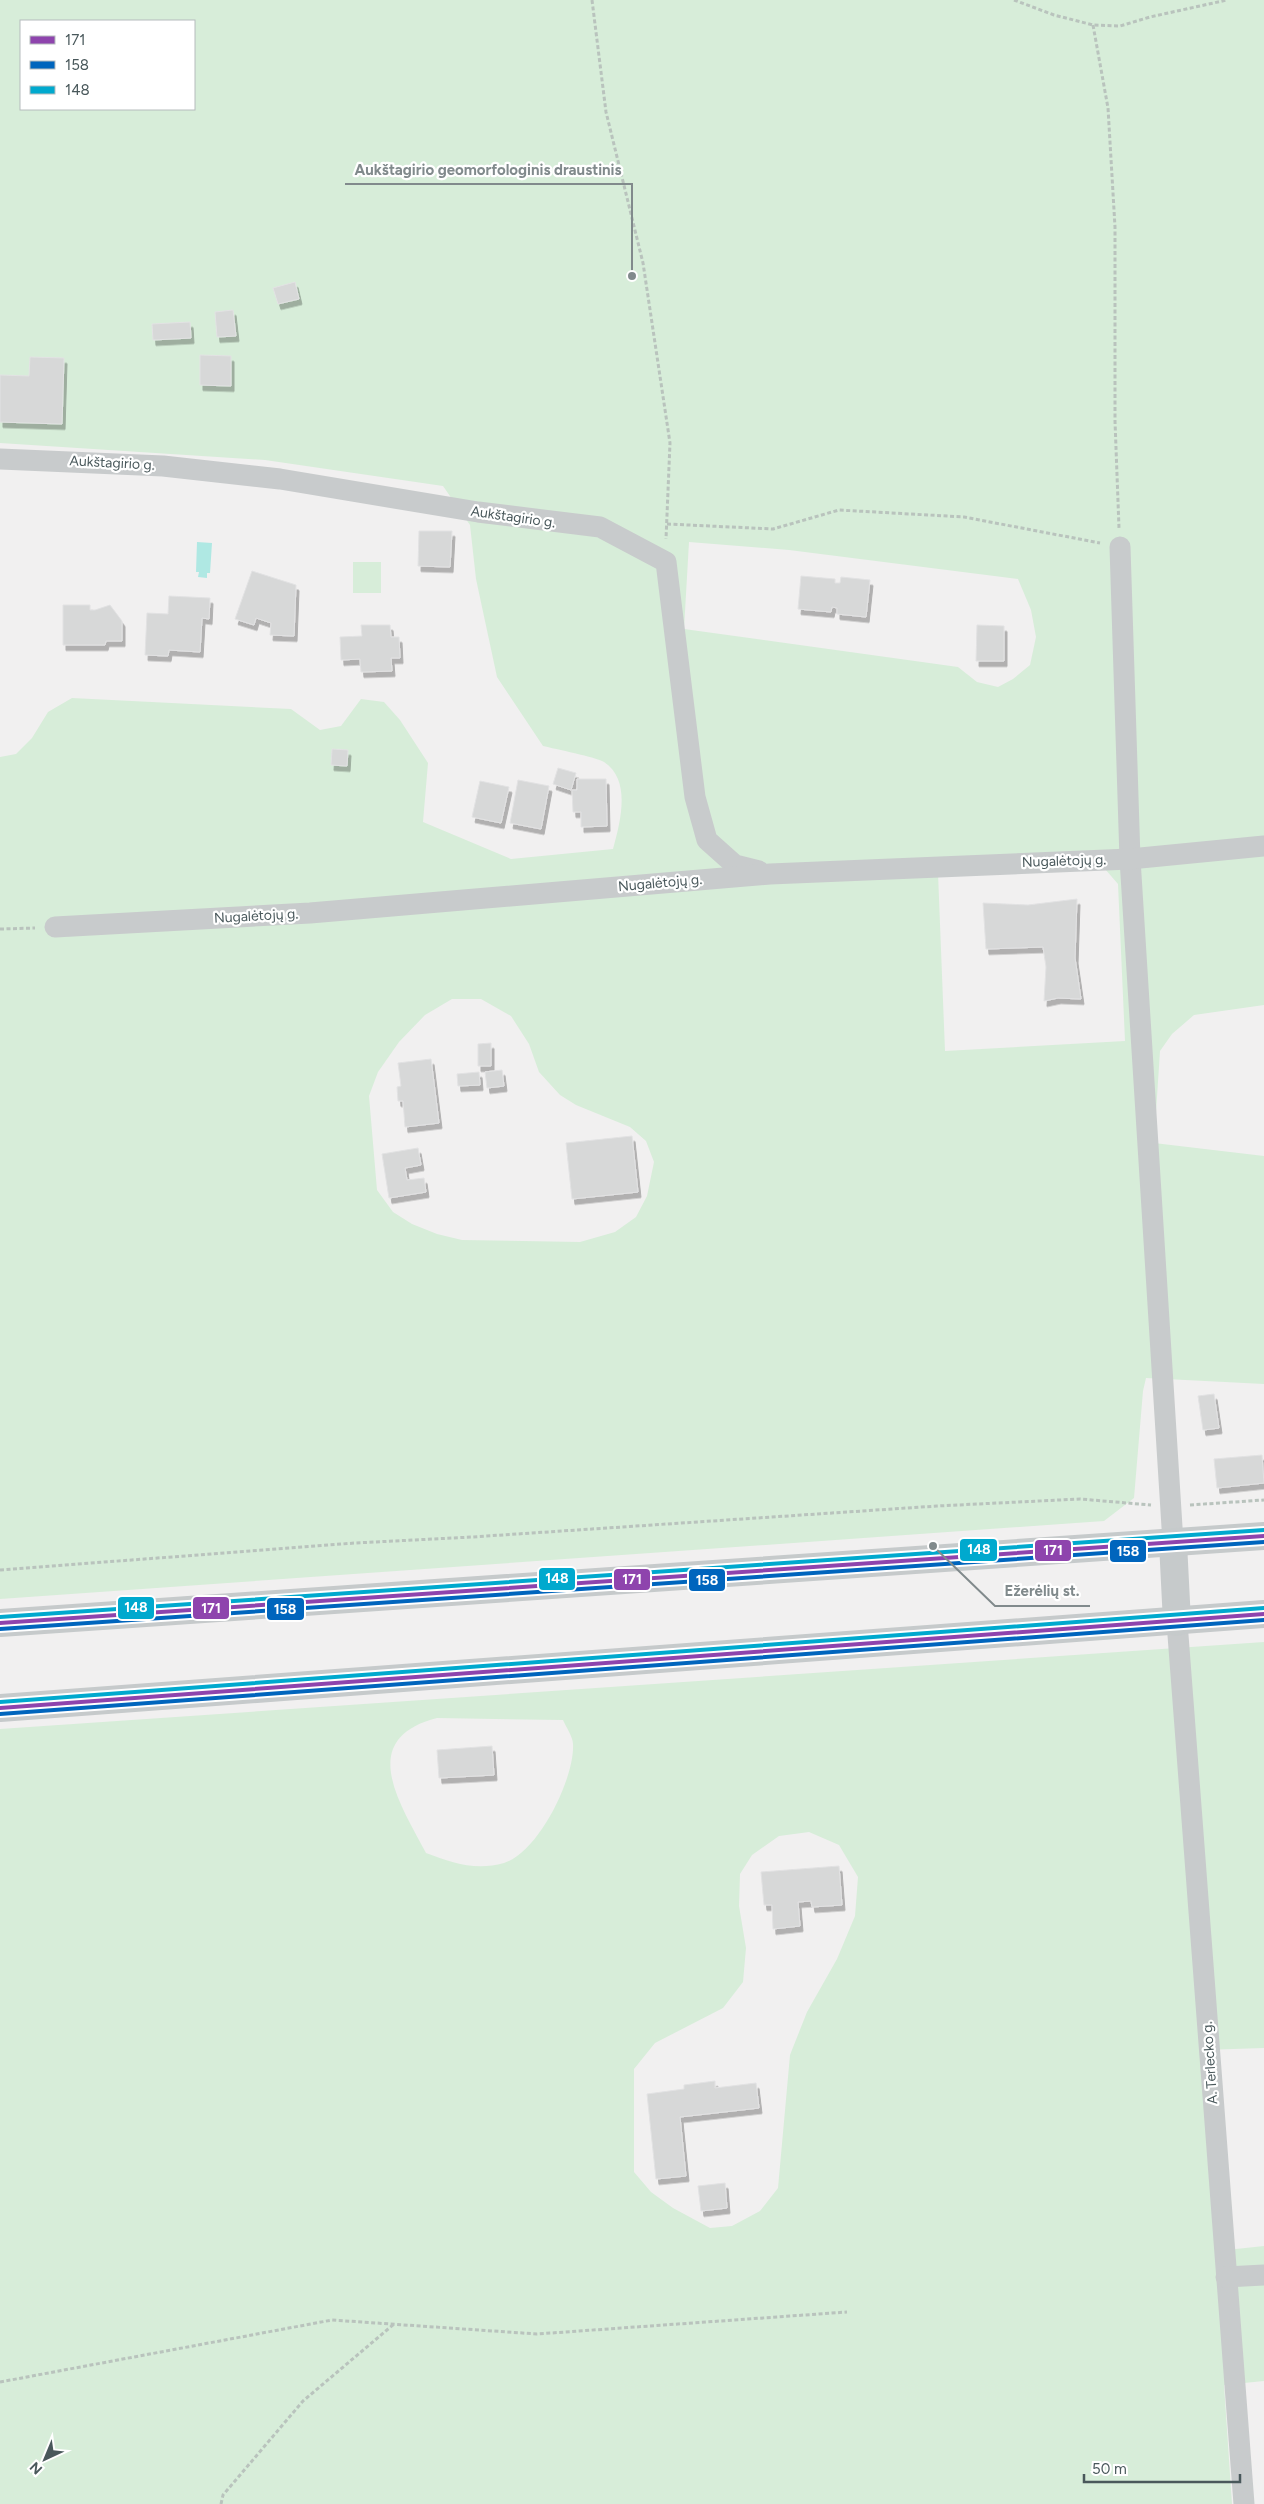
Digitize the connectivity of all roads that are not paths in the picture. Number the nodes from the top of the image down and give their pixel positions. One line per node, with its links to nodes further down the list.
1 (0, 459): 5 (street, Aukštagirio g.)
2 (1120, 547): 4 (street)
3 (1264, 846): 4 (street, Nugalėtojų g.)
4 (1130, 859): 5 (street, Nugalėtojų g.); 8 (street)
5 (770, 874): 6 (street, Nugalėtojų g.)
6 (55, 927)
7 (1264, 1536): 8 (main road)
8 (1172, 1543): 10 (main road); 11 (main road)
9 (1264, 1614): 10 (main road)
10 (1177, 1622): 12 (main road); 14 (street, A. Terlecko g.)
11 (0, 1623)
12 (0, 1708)
13 (1264, 2275): 14 (street)
14 (1226, 2277): 15 (street, A. Terlecko g.)
15 (1244, 2504)

